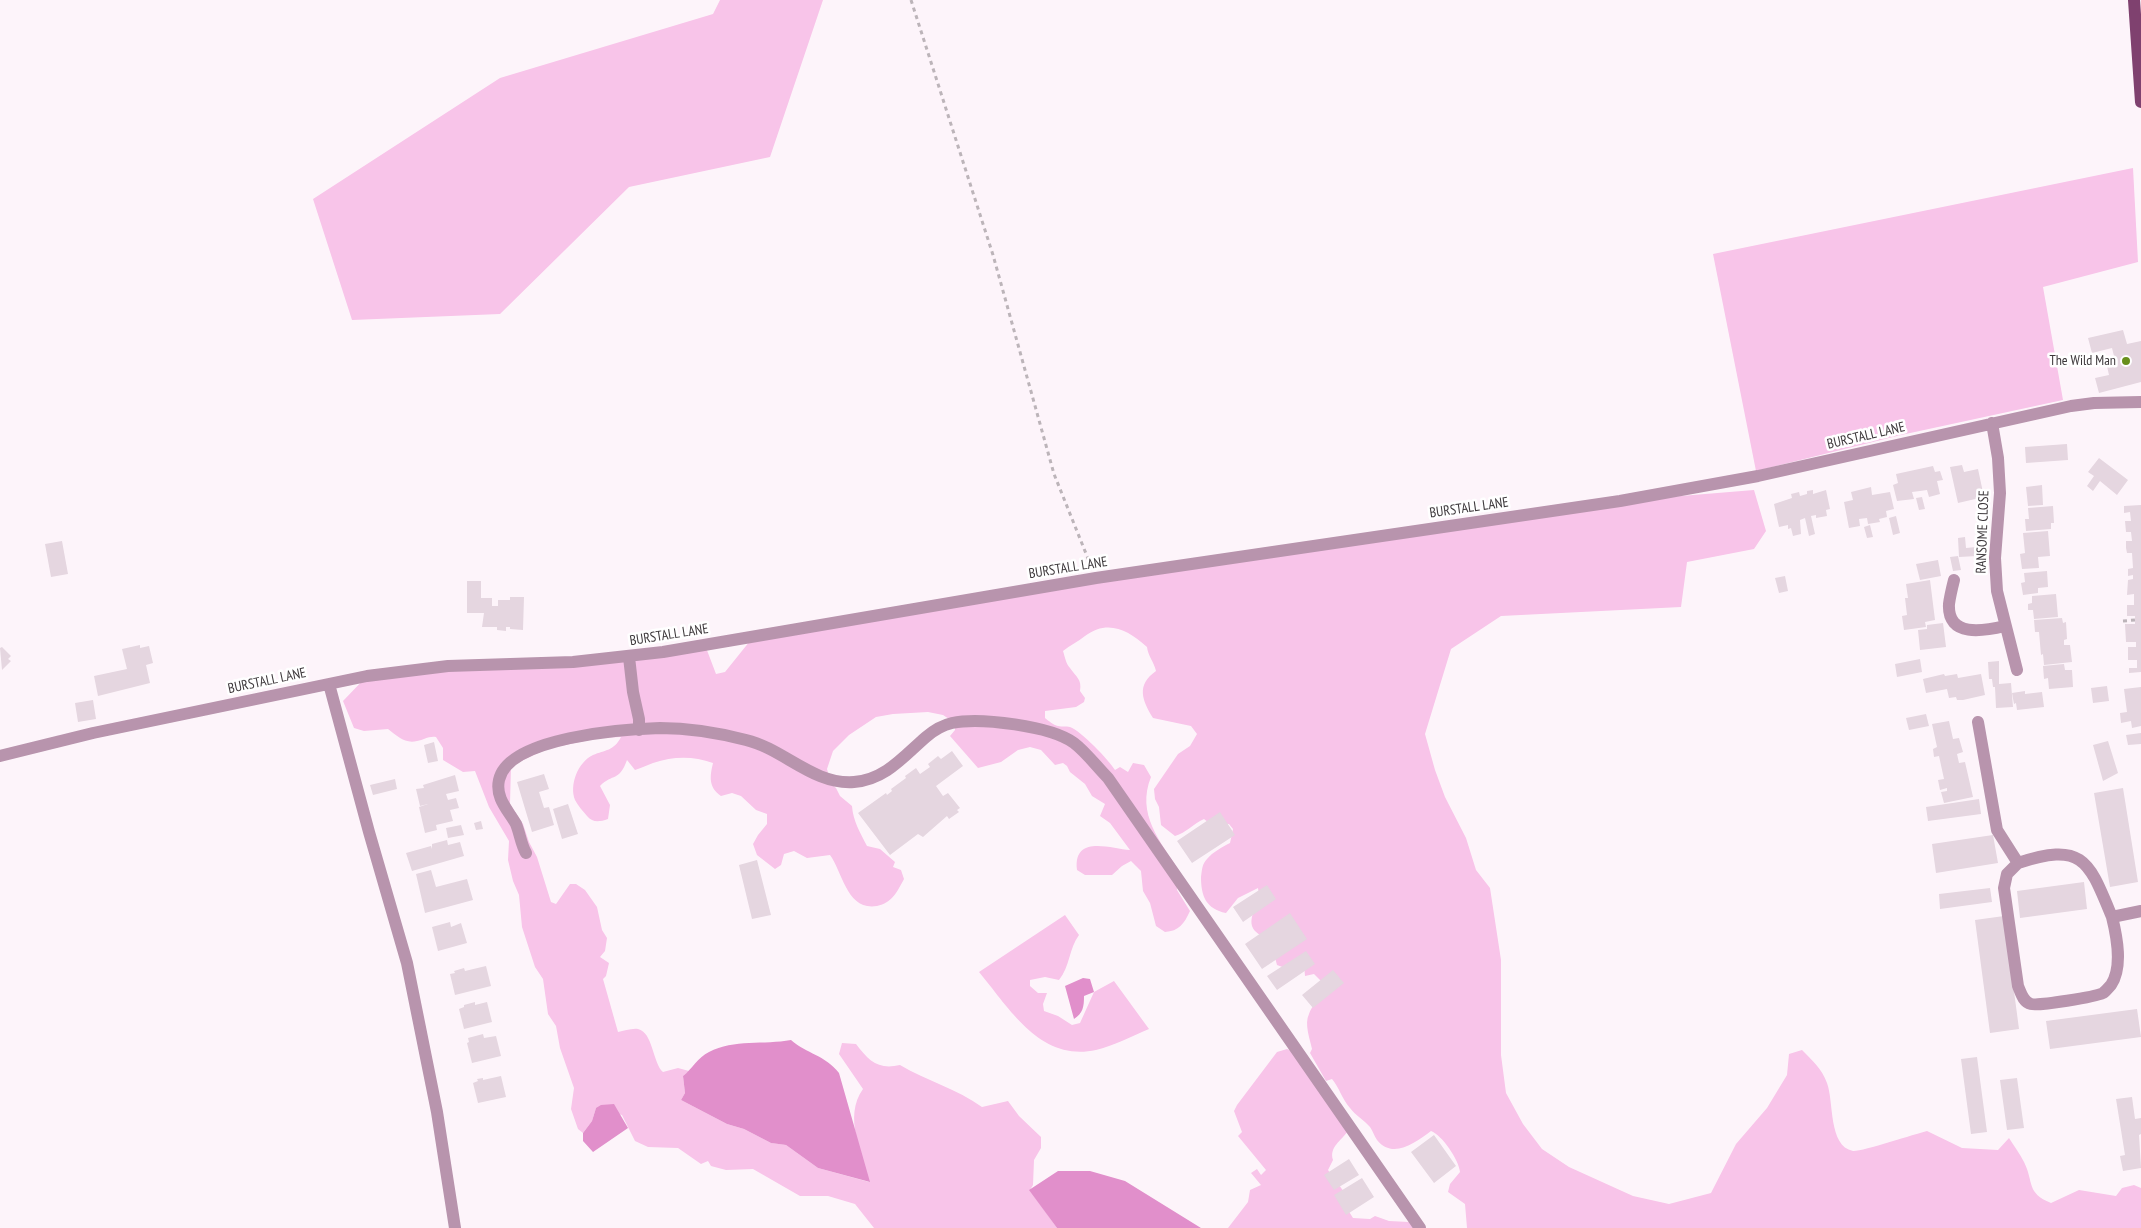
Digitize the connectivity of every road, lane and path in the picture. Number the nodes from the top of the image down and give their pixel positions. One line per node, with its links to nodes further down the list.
1 (912, 0): 6 (path)
2 (2134, 0): 3 (main road)
3 (2141, 102)
4 (2141, 402): 5 (street, BURSTALL LANE)
5 (1992, 423): 6 (street, BURSTALL LANE); 10 (street, RANSOME CLOSE)
6 (1096, 578): 11 (street, BURSTALL LANE)
7 (1954, 580): 10 (street)
8 (2135, 620): 9 (path)
9 (2123, 621)
10 (2004, 626): 12 (street, RANSOME CLOSE)
11 (629, 657): 13 (street, BURSTALL LANE); 15 (street)
12 (2017, 670)
13 (328, 684): 16 (street, BURSTALL LANE); 21 (street)
14 (1978, 722): 18 (street)
15 (640, 730): 17 (street); 22 (street)
16 (0, 756)
17 (526, 852)
18 (2018, 863): 20 (street); 20 (street)
19 (2141, 911): 20 (street)
20 (2112, 917)
21 (455, 1228)
22 (1420, 1228)

